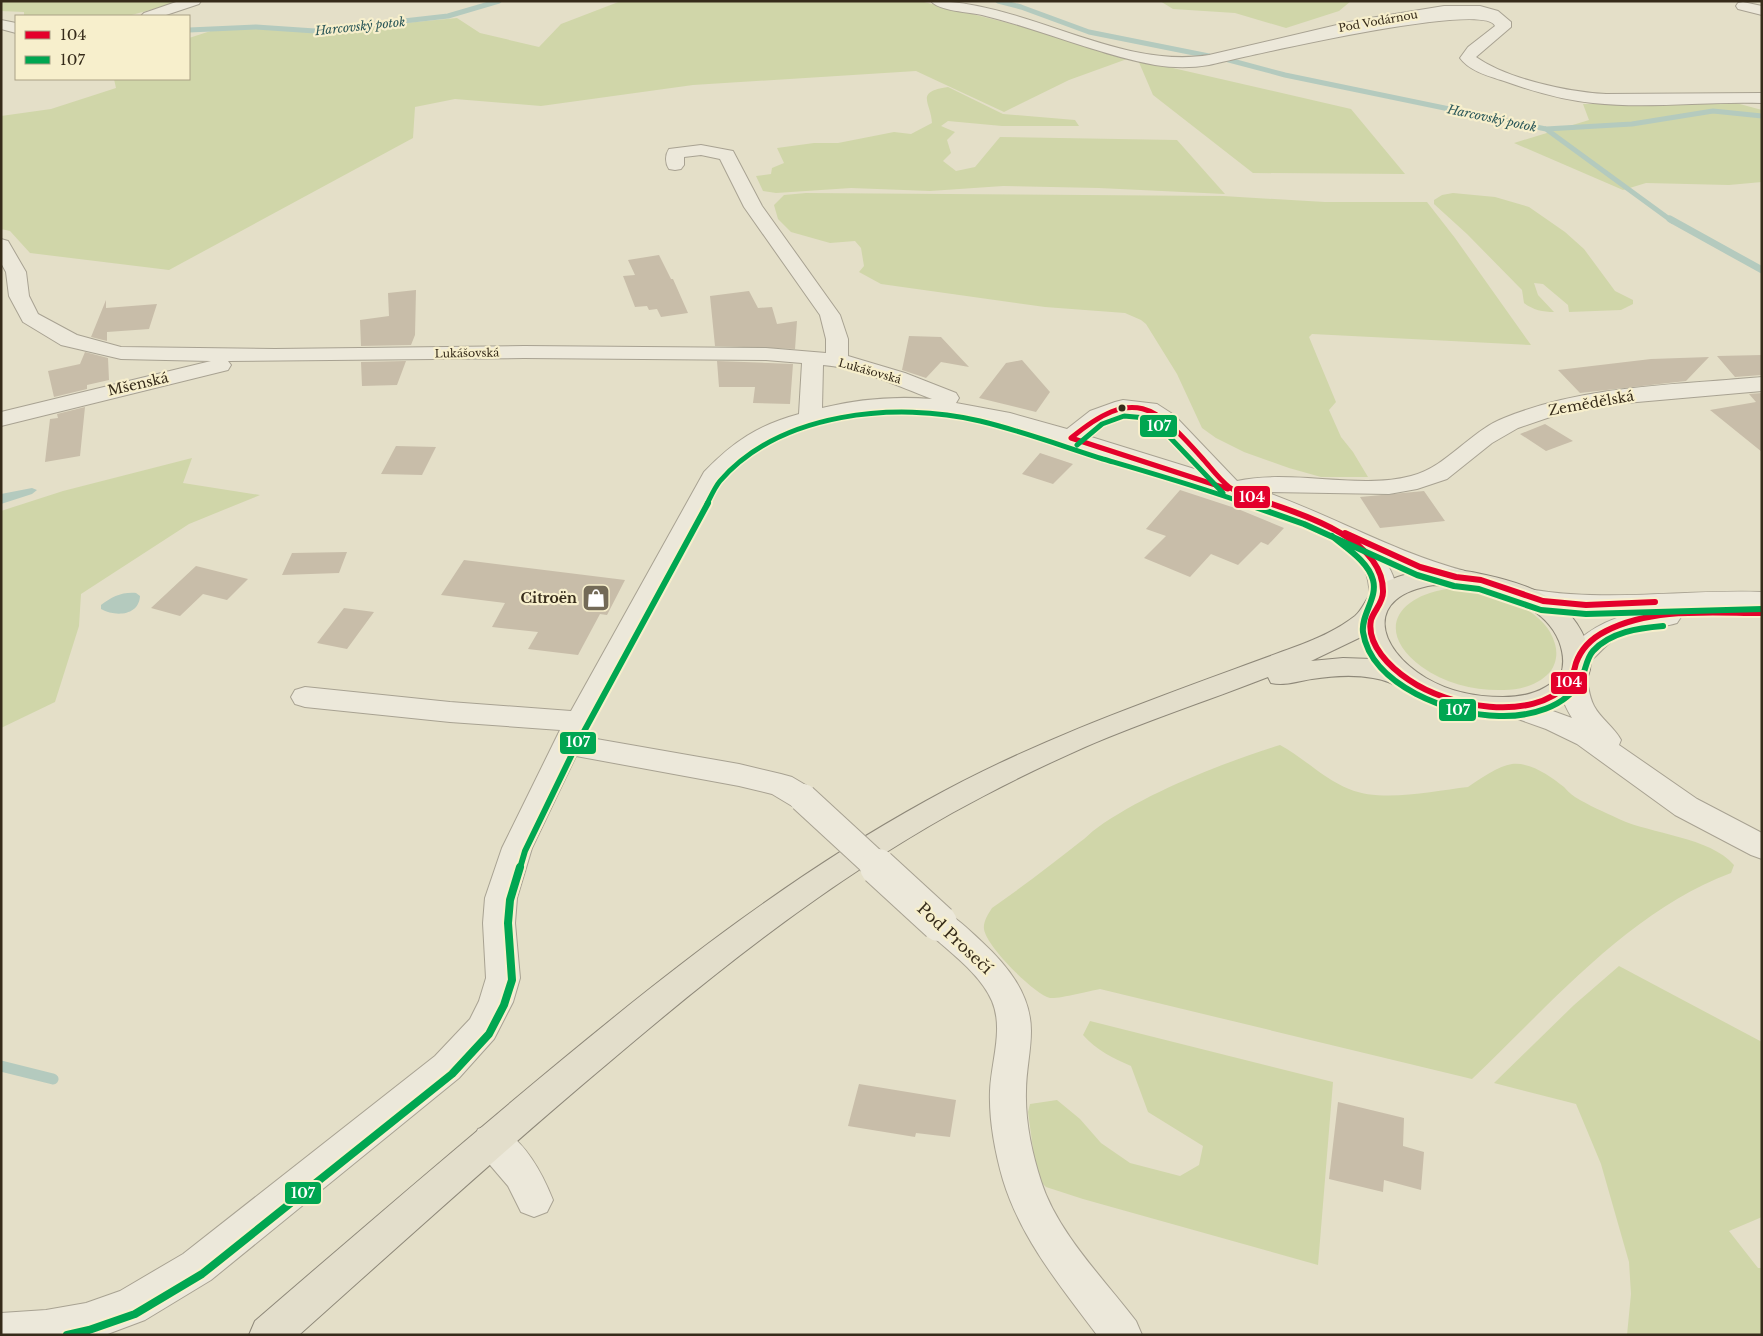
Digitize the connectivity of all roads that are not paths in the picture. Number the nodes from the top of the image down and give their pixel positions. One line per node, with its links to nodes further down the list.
1 (194, 1): 5 (street)
2 (938, 1): 8 (street, Pod Vodárnou)
3 (1743, 6): 4 (street)
4 (1762, 11)
5 (152, 15)
6 (1, 24): 7 (street)
7 (15, 28)
8 (1762, 98)
9 (675, 165): 13 (street)
10 (1, 246): 11 (street, Lukášovská)
11 (275, 355): 12 (street, Lukášovská); 17 (street, Mšenská)
12 (813, 358): 13 (street, Lukášovská); 16 (street)
13 (837, 360): 15 (street, Lukášovská)
14 (1762, 384): 19 (street, Zemědělská)
15 (982, 412): 16 (street); 18 (street)
16 (810, 417): 31 (street)
17 (1, 418)
18 (1071, 438): 19 (street); 19 (street)
19 (1231, 489): 20 (street)
20 (1342, 532): 21 (street); 24 (street)
21 (1456, 577): 22 (main road); 24 (main road)
22 (1528, 597): 23 (street); 26 (main road)
23 (1762, 600)
24 (1377, 607): 27 (main road); 28 (main road)
25 (1762, 613): 26 (street)
26 (1575, 668): 30 (main road); 32 (street)
27 (1404, 677): 28 (main road); 30 (main road)
28 (1204, 692): 34 (main road)
29 (305, 697): 31 (street, Pod Prosečí)
30 (1514, 707): 32 (street)
31 (574, 733): 36 (street); 38 (street, Pod Prosečí, bridge)
32 (1638, 771): 33 (street)
33 (1762, 847)
34 (491, 1140): 35 (street); 37 (main road)
35 (534, 1200)
36 (1, 1333)
37 (269, 1335)
38 (1122, 1335)

